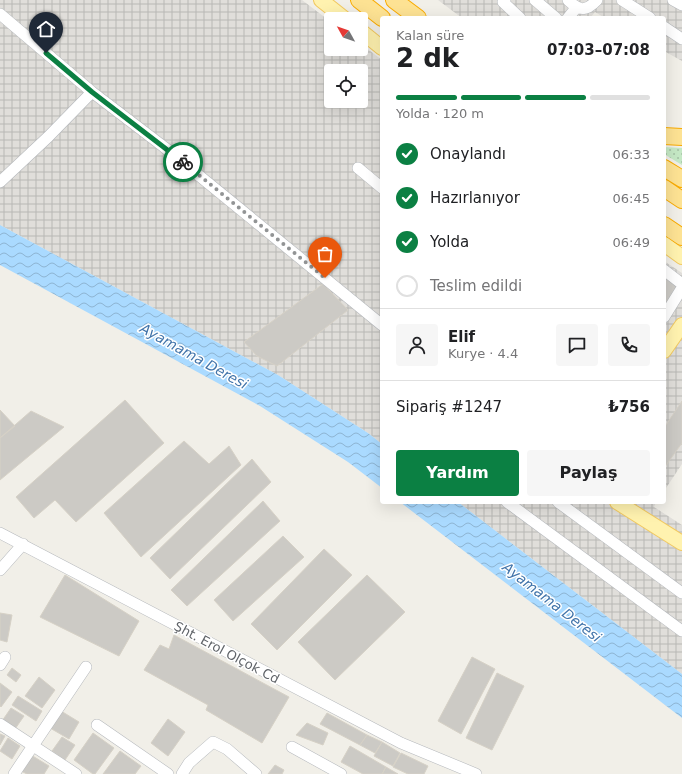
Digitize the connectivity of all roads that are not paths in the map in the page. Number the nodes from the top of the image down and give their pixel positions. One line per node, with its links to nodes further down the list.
1 (321, 0): 11 (main road)
2 (359, 0): 13 (highway)
3 (394, 0): 14 (highway)
4 (505, 0): 15 (street)
5 (535, 0): 16 (street)
6 (597, 0): 9 (street)
7 (622, 0): 18 (street)
8 (673, 0): 10 (street)
9 (572, 4): 17 (street)
10 (682, 6)
11 (337, 12)
12 (0, 14): 23 (street)
13 (380, 16)
14 (415, 16)
15 (518, 16)
16 (554, 16)
17 (569, 16)
18 (647, 16)
19 (666, 29): 21 (street)
20 (368, 37): 22 (main road)
21 (682, 39)
22 (380, 46)
23 (92, 92): 29 (street); 43 (street)
24 (666, 136): 25 (highway)
25 (682, 137)
26 (358, 168): 30 (street)
27 (666, 169): 28 (highway)
28 (682, 178)
29 (0, 182)
30 (380, 186)
31 (666, 189): 32 (highway)
32 (682, 200)
33 (666, 215): 34 (highway)
34 (682, 225)
35 (666, 227): 36 (highway)
36 (682, 237)
37 (666, 245): 38 (main road)
38 (682, 257)
39 (666, 272): 40 (street)
40 (682, 284)
41 (682, 288): 42 (street)
42 (666, 314)
43 (380, 323)
44 (682, 325): 45 (main road)
45 (666, 348)
46 (510, 504): 54 (street)
47 (561, 504): 53 (street)
48 (620, 504): 50 (main road)
49 (0, 533): 51 (street, Şht. Erol Olçok Cd)
50 (682, 543)
51 (23, 544): 52 (street); 60 (street, Şht. Erol Olçok Cd)
52 (0, 570)
53 (682, 594)
54 (682, 631)
55 (86, 667): 58 (street)
56 (0, 724): 58 (street)
57 (97, 726): 63 (street)
58 (32, 745): 61 (street); 62 (street)
59 (292, 747): 66 (street)
60 (456, 766): 67 (street); 68 (street, Şht. Erol Olçok Cd)
61 (14, 774)
62 (76, 774)
63 (168, 774)
64 (182, 774): 65 (street)
65 (256, 774)
66 (341, 774)
67 (448, 774)
68 (476, 774)

